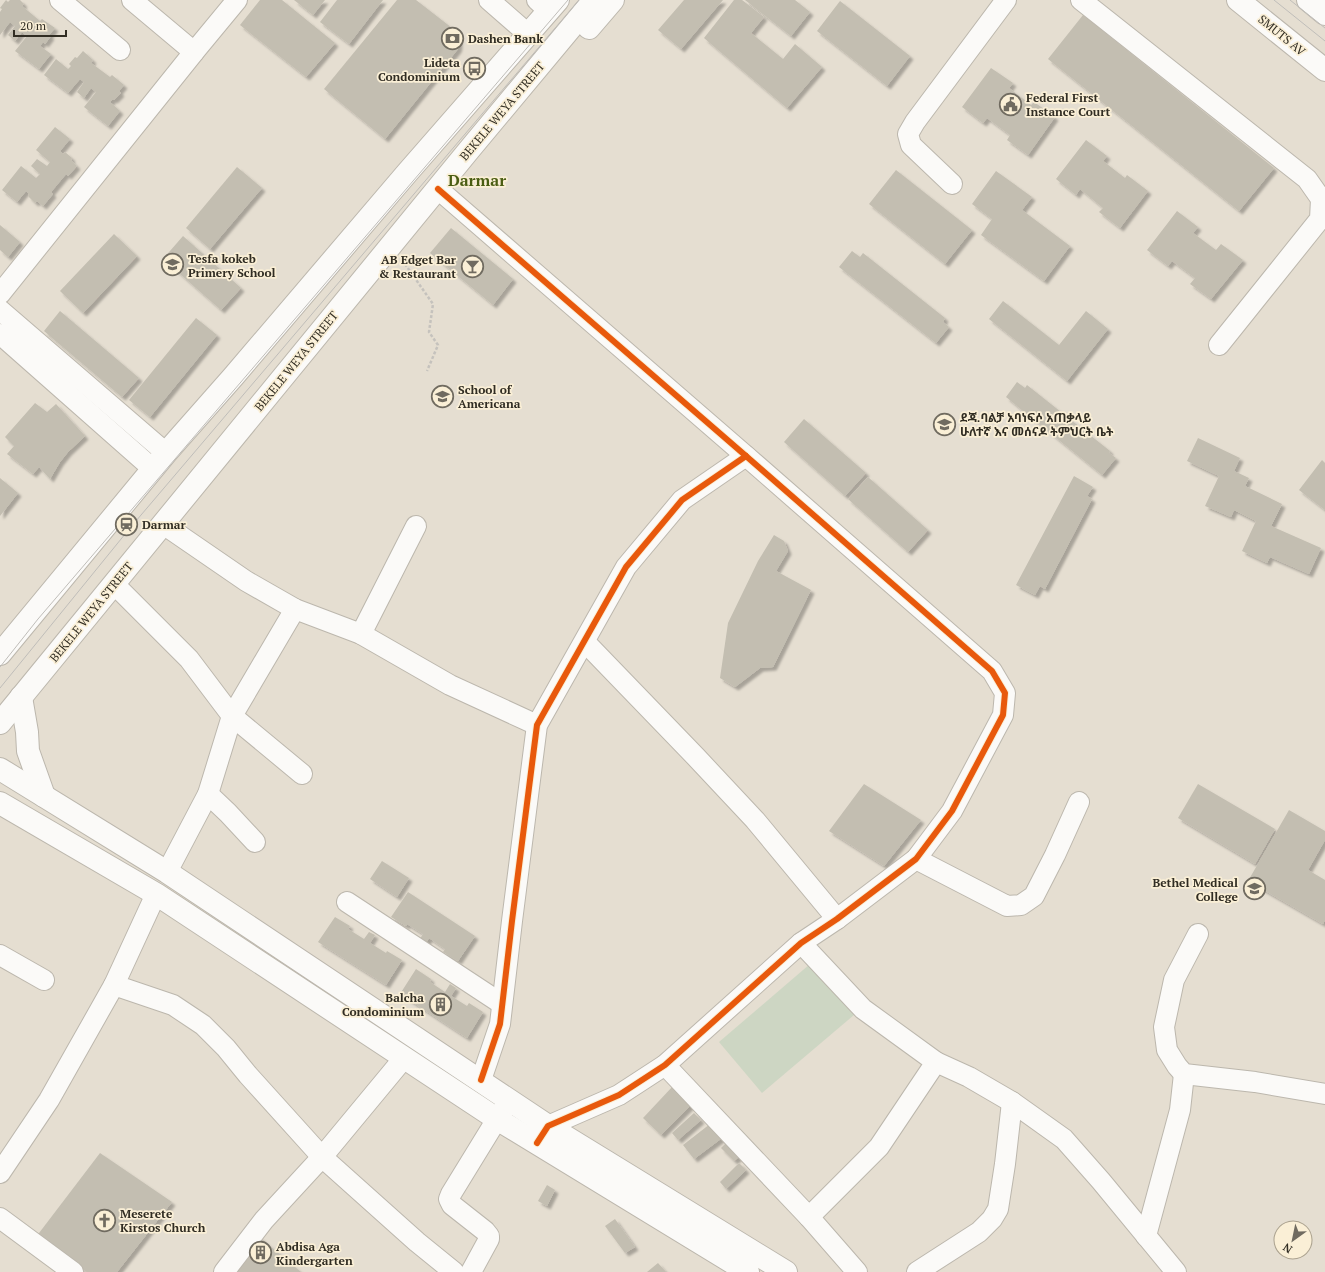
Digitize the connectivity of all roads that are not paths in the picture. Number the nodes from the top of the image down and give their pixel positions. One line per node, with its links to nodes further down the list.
1 (60, 0): 14 (street)
2 (132, 0): 15 (street)
3 (238, 0): 15 (street)
4 (489, 0): 13 (street)
5 (594, 0): 17 (main road, BEKELE WEYA STREET)
6 (613, 0): 17 (main road)
7 (1006, 0): 18 (street)
8 (1081, 0): 23 (street)
9 (1238, 0): 16 (main road, SMUTS AV)
10 (1308, 0): 12 (main road)
11 (548, 4): 13 (main road)
12 (1325, 14)
13 (528, 34): 25 (main road)
14 (120, 50)
15 (194, 52): 20 (street)
16 (1325, 70)
17 (470, 150): 19 (main road, BEKELE WEYA STREET)
18 (952, 184)
19 (438, 189): 24 (street); 26 (main road, BEKELE WEYA STREET)
20 (0, 294)
21 (0, 310): 25 (street)
22 (0, 334): 25 (street)
23 (1219, 344)
24 (746, 456): 31 (street); 44 (street)
25 (159, 461): 32 (main road)
26 (163, 524): 28 (main road, BEKELE WEYA STREET); 29 (street)
27 (416, 526): 30 (street)
28 (114, 584): 33 (main road, BEKELE WEYA STREET); 34 (street)
29 (295, 609): 30 (street); 34 (street)
30 (361, 634): 36 (street)
31 (585, 642): 36 (street); 48 (street)
32 (0, 654)
33 (21, 697): 35 (main road, BEKELE WEYA STREET); 40 (main road)
34 (232, 716): 38 (street); 39 (street)
35 (0, 723)
36 (538, 725): 54 (street)
37 (0, 769): 40 (main road)
38 (302, 774)
39 (208, 794): 43 (street); 45 (street)
40 (44, 796): 45 (main road)
41 (1079, 802): 44 (street)
42 (4, 808): 46 (main road)
43 (255, 842)
44 (916, 858): 48 (street)
45 (167, 872): 59 (main road)
46 (156, 894): 53 (street); 55 (main road)
47 (347, 902): 54 (street)
48 (837, 919): 50 (street)
49 (1198, 934): 58 (street)
50 (801, 943): 56 (street); 57 (street)
51 (0, 955): 52 (street)
52 (44, 980)
53 (114, 985): 65 (street); 66 (street)
54 (502, 1004): 59 (street)
55 (404, 1058): 63 (main road); 65 (street)
56 (936, 1062): 62 (street); 67 (street)
57 (665, 1065): 64 (street); 67 (street)
58 (1184, 1074): 60 (street); 69 (street)
59 (481, 1080): 61 (main road)
60 (1325, 1094)
61 (510, 1100): 63 (street); 64 (main road)
62 (1012, 1102): 69 (street); 77 (street)
63 (497, 1119): 64 (main road); 73 (street)
64 (542, 1134): 74 (main road); 75 (main road)
65 (322, 1157): 71 (street); 72 (street)
66 (0, 1173)
67 (809, 1217): 76 (street)
68 (0, 1218): 70 (street)
69 (1146, 1236): 78 (street)
70 (73, 1272)
71 (224, 1272)
72 (454, 1272)
73 (471, 1272)
74 (748, 1272)
75 (786, 1272)
76 (857, 1272)
77 (916, 1272)
78 (1176, 1272)

